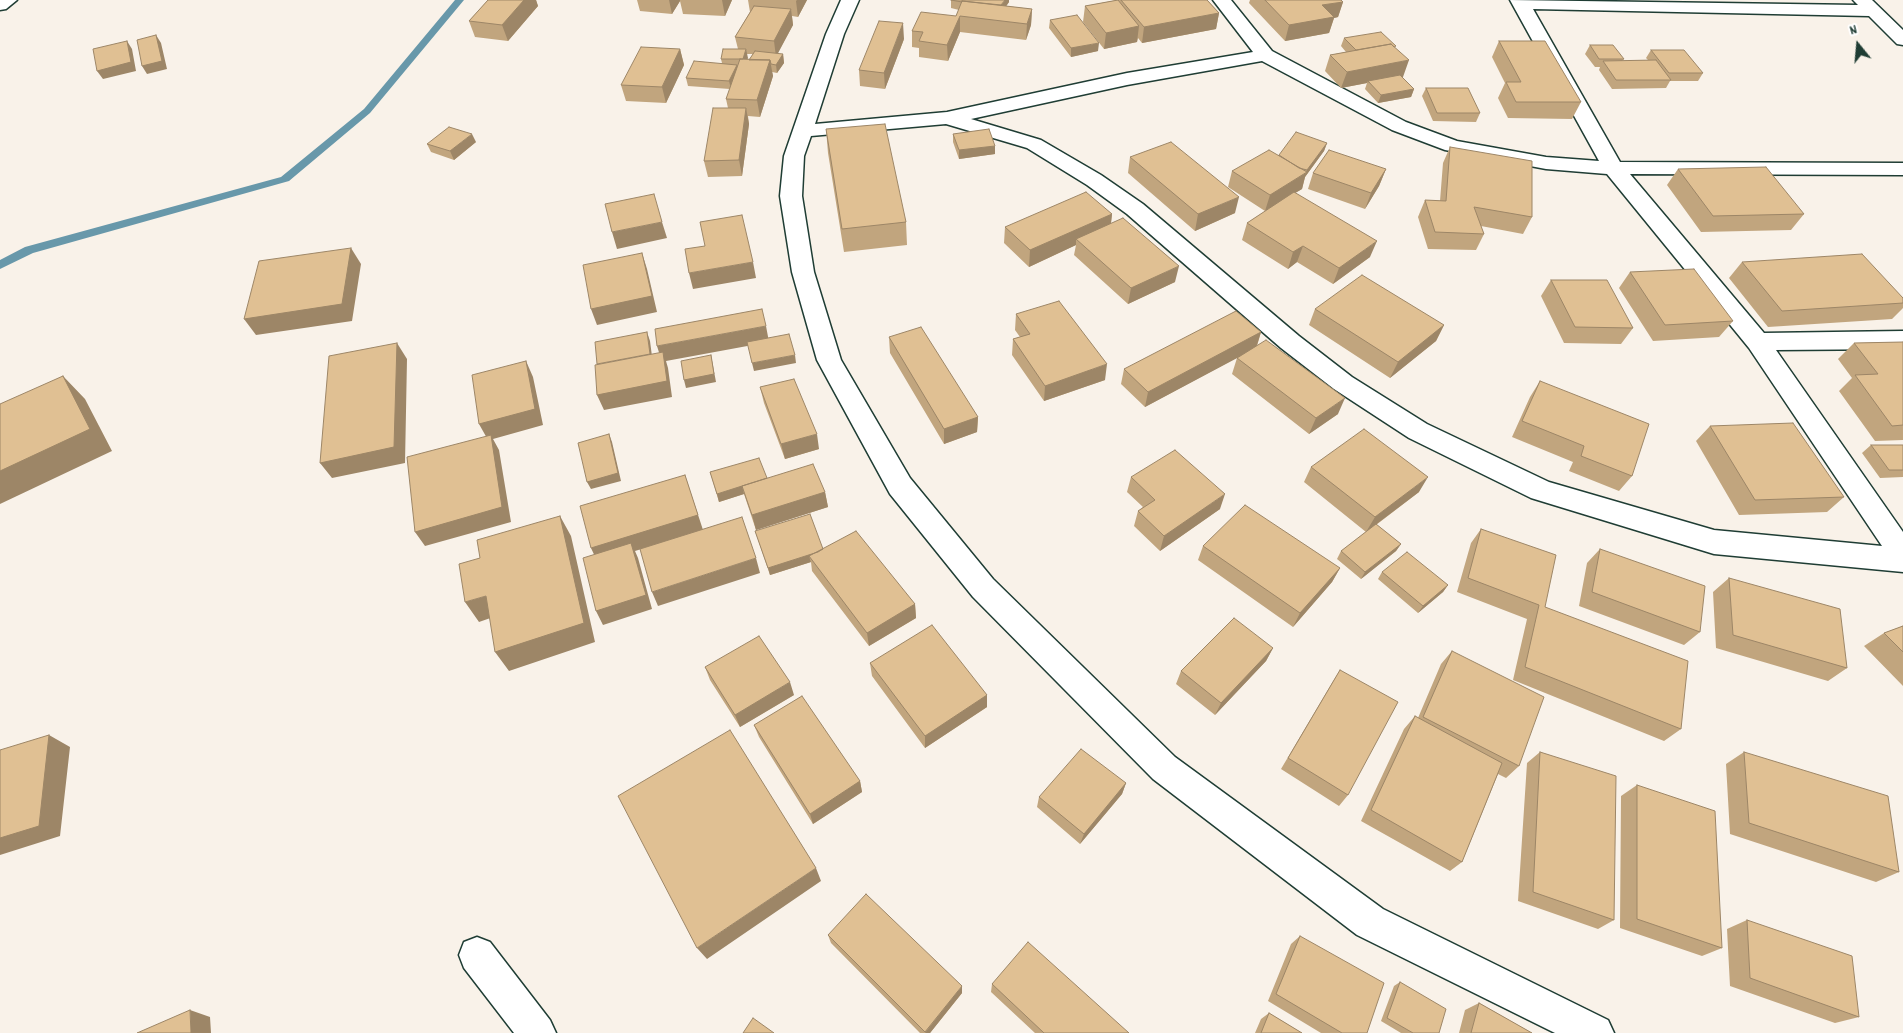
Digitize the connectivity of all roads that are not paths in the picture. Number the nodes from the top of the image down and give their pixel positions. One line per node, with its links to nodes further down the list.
1 (8, 0): 5 (street)
2 (850, 0): 10 (street)
3 (1222, 0): 8 (street)
4 (1520, 2): 6 (street); 11 (street)
5 (0, 5)
6 (1867, 5): 7 (street)
7 (1903, 40)
8 (1266, 55): 9 (street); 11 (street)
9 (947, 118): 10 (street); 16 (street)
10 (804, 131): 19 (street)
11 (1613, 168): 12 (street); 14 (street)
12 (1903, 169)
13 (1903, 340): 14 (street)
14 (1758, 342): 15 (street)
15 (1903, 555)
16 (1903, 560)
17 (477, 955): 18 (street)
18 (537, 1033)
19 (1595, 1033)

